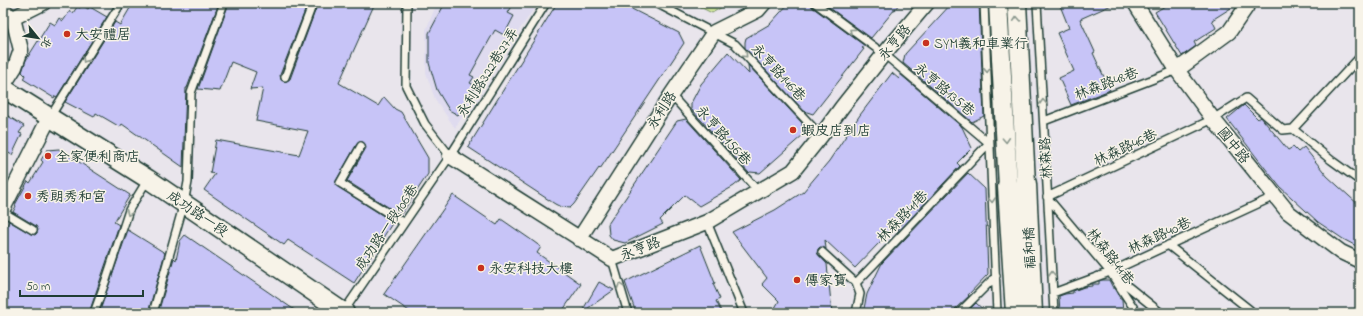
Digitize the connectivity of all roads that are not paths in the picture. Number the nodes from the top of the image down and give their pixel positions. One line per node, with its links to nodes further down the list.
1 (43, 3): 17 (street)
2 (121, 3): 25 (lane, one-way to 25)
3 (224, 3): 39 (lane)
4 (313, 3): 22 (lane)
5 (406, 3): 32 (lane, 永亨路)
6 (546, 3): 32 (lane, 永利路322巷27弄)
7 (656, 3): 18 (lane, 永亨路146巷)
8 (764, 3): 18 (street, 永利路)
9 (815, 3): 19 (lane, 永亨路135巷, one-way to 9)
10 (927, 3): 19 (street, 永亨路)
11 (984, 3): 30 (lane, one-way to 30)
12 (998, 3): 35 (street, one-way to 35)
13 (1017, 3): 35 (street, 林森路, one-way to 13)
14 (1037, 3): 27 (lane, 林森路, one-way to 14)
15 (1135, 3): 21 (street, 國中路)
16 (1248, 6): 21 (street)
17 (8, 14): 23 (street)
18 (714, 32): 24 (street, 永利路); 29 (lane, 永亨路146巷, one-way to 29)
19 (884, 54): 29 (street, 永亨路); 30 (lane, 永亨路135巷)
20 (1360, 57): 28 (lane)
21 (1177, 70): 26 (street, 國中路); 27 (lane, 林森路48巷)
22 (285, 77)
23 (3, 87): 25 (street, 成功路一段)
24 (670, 95): 36 (lane, 永亨路156巷); 45 (street, 永利路)
25 (49, 118): 33 (street, 成功路一段); 40 (street)
26 (1213, 119): 28 (lane, 林森路46巷); 37 (street, 國中路); 38 (lane, 林森路46巷)
27 (1044, 121): 38 (lane, 林森路)
28 (1293, 128): 34 (lane)
29 (821, 136): 36 (street, 永亨路)
30 (989, 144): 51 (lane, one-way to 51); 52 (lane, 林森路41巷)
31 (361, 146): 42 (lane)
32 (450, 156): 42 (lane, 成功路一段106巷); 45 (street, 永亨路)
33 (148, 179): 39 (street, 成功路一段); 55 (lane, one-way to 55)
34 (1360, 181)
35 (1017, 185): 63 (main road, 福和橋); 64 (main road, 福和橋)
36 (759, 192): 43 (street, 永亨路)
37 (1275, 196): 46 (lane, 林森路40巷); 49 (street, 國中路)
38 (1047, 197): 50 (lane, 林森路44巷); 53 (lane, 林森路, one-way to 38)
39 (184, 203): 56 (lane); 57 (street, 成功路一段)
40 (3, 209)
41 (3, 212): 44 (lane)
42 (404, 222): 57 (lane, 成功路一段106巷)
43 (707, 222): 48 (street, 永亨路); 59 (lane)
44 (33, 230)
45 (579, 239): 48 (street, 永亨路)
46 (1168, 245): 50 (lane, 林森路40巷); 54 (lane)
47 (822, 252): 52 (lane)
48 (612, 259): 58 (lane, one-way to 48)
49 (1360, 261)
50 (1110, 272): 53 (lane, 林森路40巷); 66 (lane, 林森路44巷); 67 (lane)
51 (996, 276): 61 (lane); 62 (lane)
52 (856, 283): 60 (lane)
53 (1053, 293): 65 (lane, 林森路)
54 (1250, 310)
55 (94, 313)
56 (153, 313)
57 (345, 313)
58 (628, 313)
59 (744, 313)
60 (856, 313)
61 (959, 313)
62 (997, 313)
63 (1016, 313)
64 (1032, 313)
65 (1054, 313)
66 (1137, 313)
67 (1161, 313)

